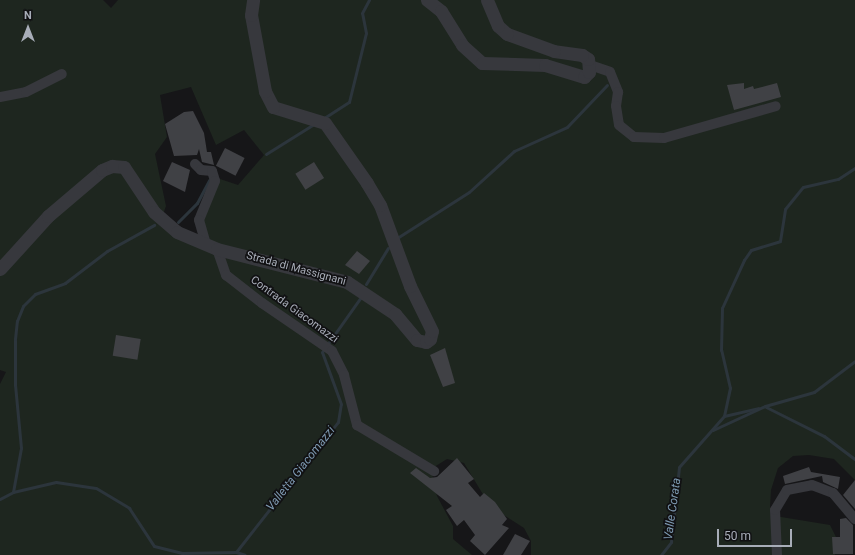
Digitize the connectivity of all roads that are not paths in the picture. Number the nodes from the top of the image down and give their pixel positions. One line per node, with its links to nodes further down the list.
1 (253, 0): 9 (street, Strada di Massignani)
2 (427, 0): 4 (street)
3 (488, 0): 4 (street)
4 (589, 68): 7 (street)
5 (62, 74): 6 (street)
6 (0, 97)
7 (776, 106)
8 (195, 164): 9 (street, Contrada Giacomazzi)
9 (212, 247): 10 (street, Strada di Massignani); 11 (street, Contrada Giacomazzi)
10 (0, 269)
11 (434, 471)
12 (855, 519): 13 (street)
13 (777, 555)

